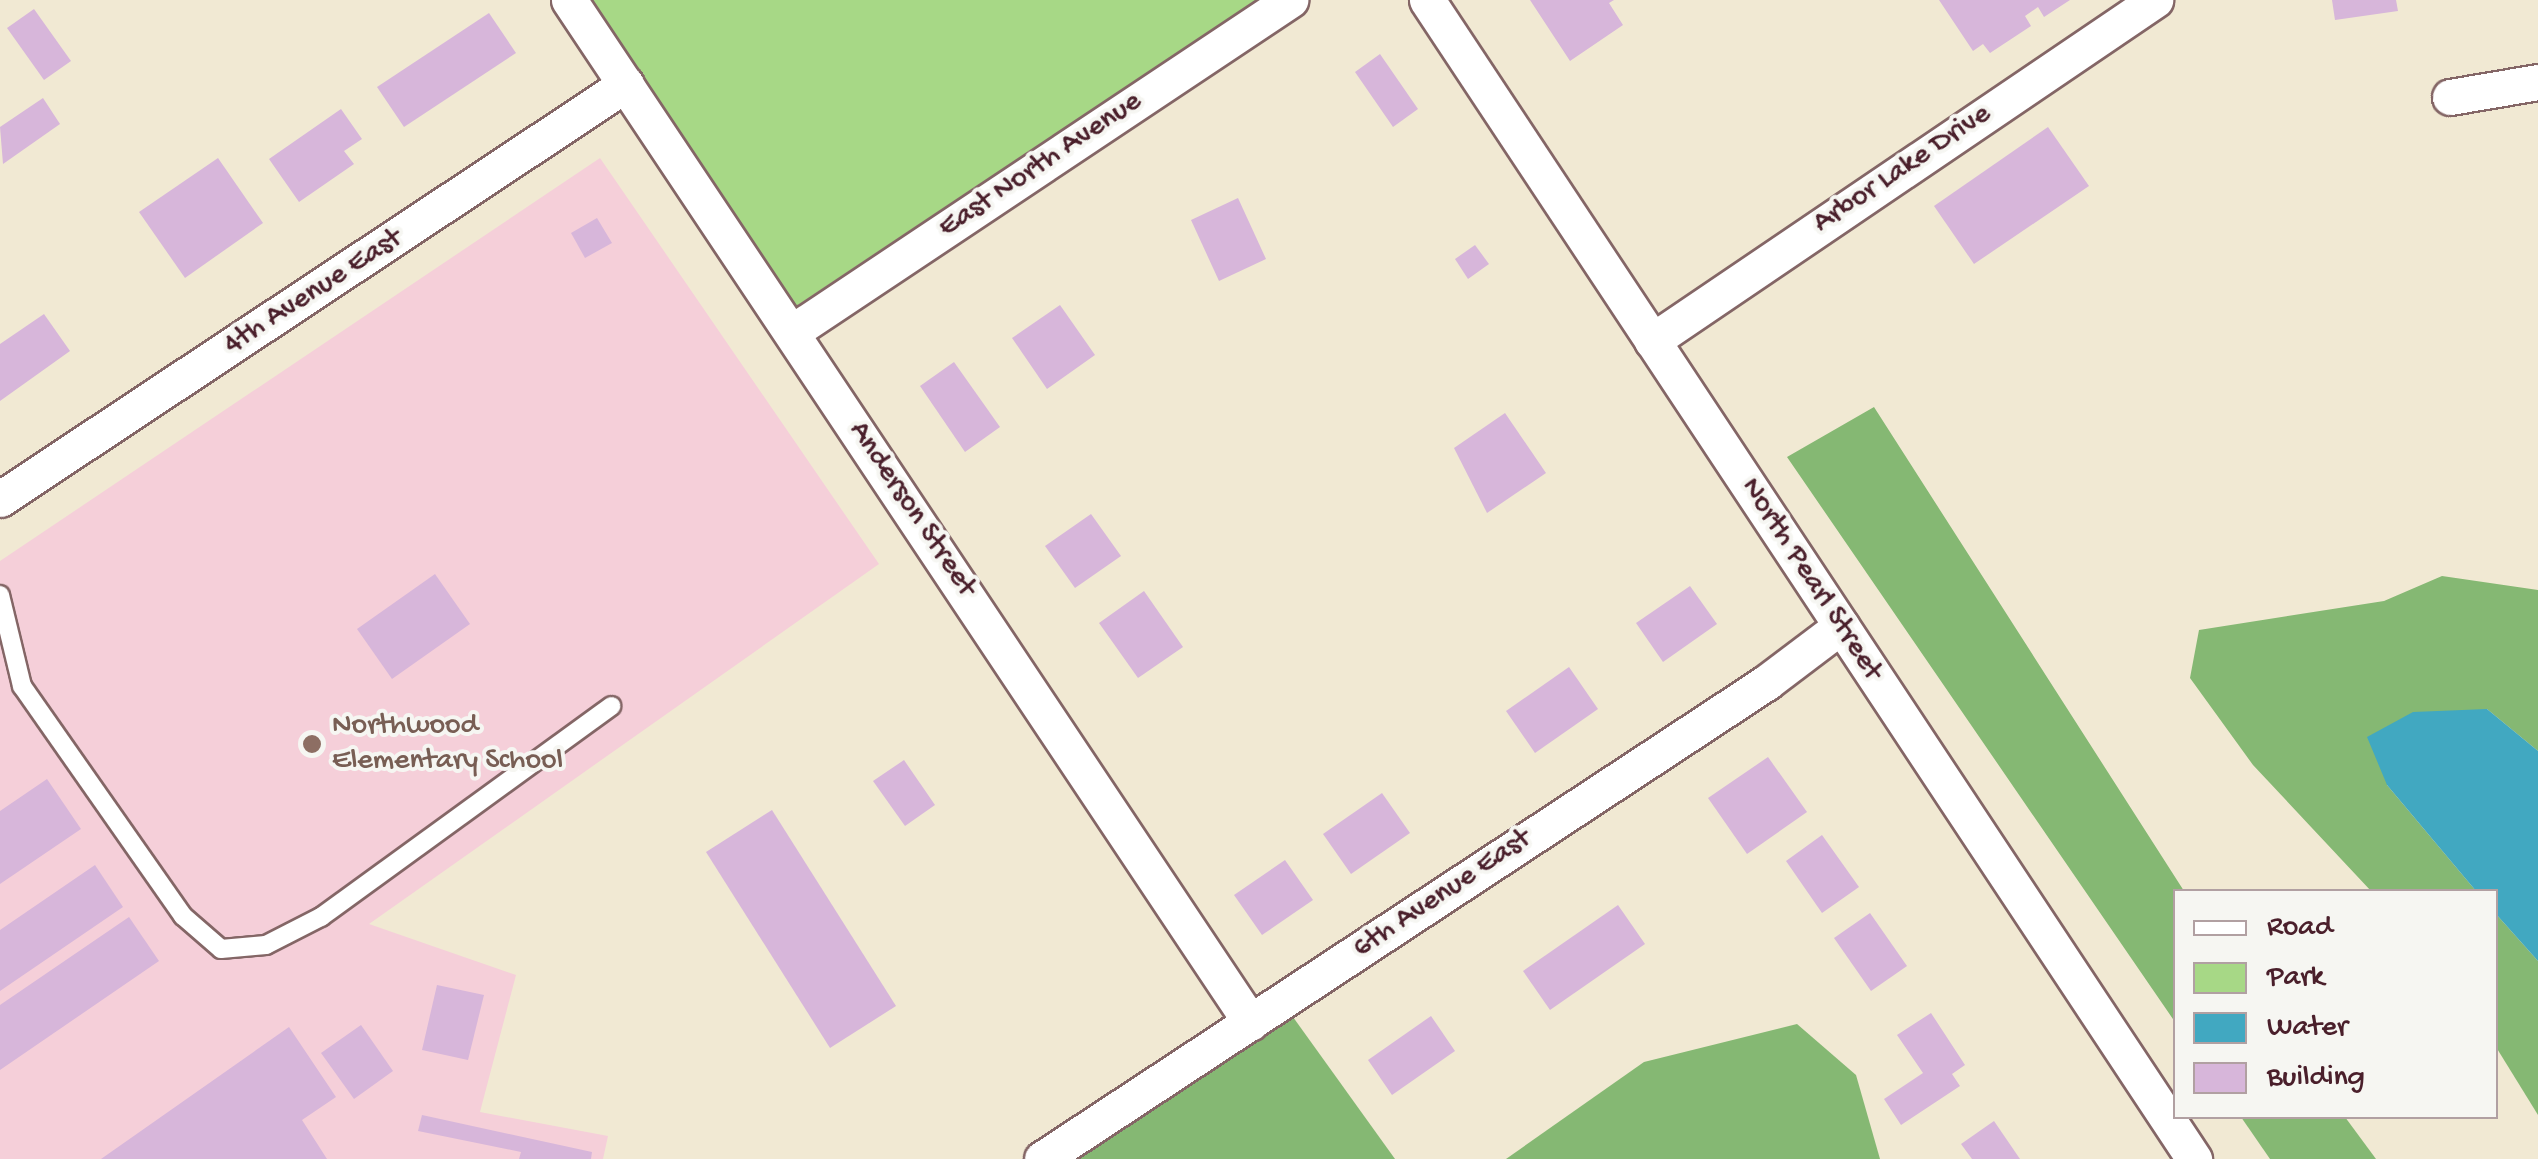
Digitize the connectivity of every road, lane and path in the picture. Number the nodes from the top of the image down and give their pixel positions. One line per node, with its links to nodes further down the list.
1 (569, 0): 6 (street, Anderson Street)
2 (1290, 0): 8 (street, East North Avenue)
3 (1428, 0): 9 (street, North Pearl Street)
4 (2155, 0): 9 (street, Arbor Lake Drive)
5 (2538, 82): 7 (street)
6 (626, 84): 8 (street, Anderson Street); 10 (street, 4th Avenue East)
7 (2450, 98)
8 (792, 332): 14 (street, Anderson Street)
9 (1652, 341): 12 (street, North Pearl Street)
10 (0, 499)
11 (0, 595): 13 (lane)
12 (1840, 626): 14 (street, 6th Avenue East); 16 (street, North Pearl Street)
13 (611, 706)
14 (1250, 1023): 15 (street, 6th Avenue East)
15 (1042, 1159)
16 (2194, 1159)

